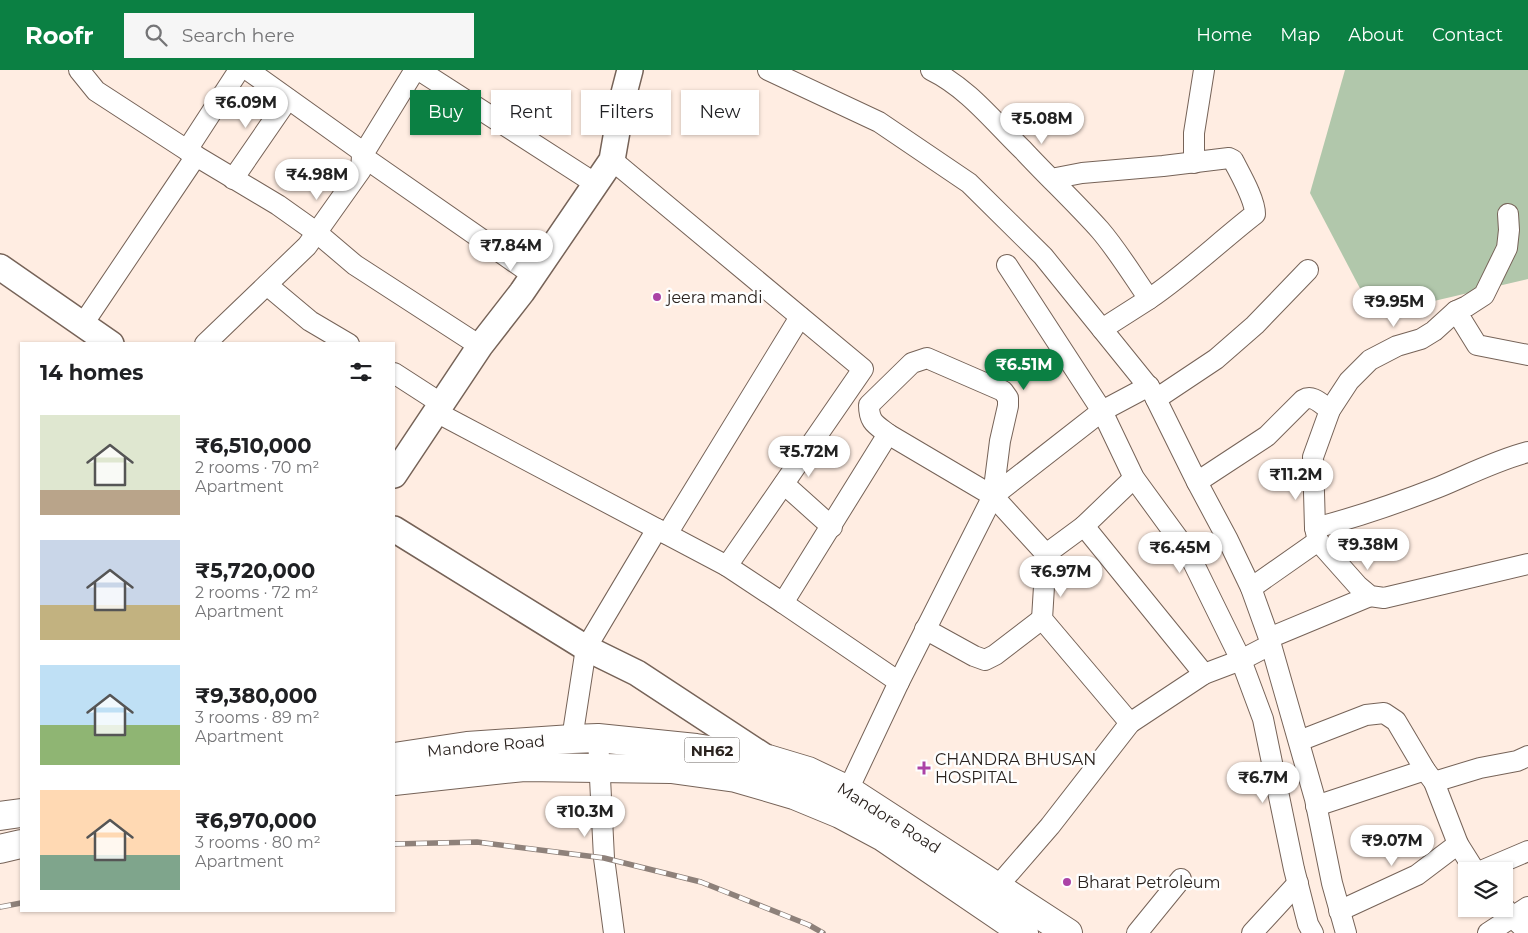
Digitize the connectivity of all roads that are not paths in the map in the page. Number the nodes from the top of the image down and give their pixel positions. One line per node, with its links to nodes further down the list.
1 (79, 70): 9 (street)
2 (239, 70): 9 (street)
3 (248, 70): 8 (street)
4 (630, 70): 11 (street)
5 (768, 70): 27 (street)
6 (931, 70): 14 (street)
7 (1204, 70): 12 (street)
8 (288, 99): 10 (street); 13 (street)
9 (191, 153): 13 (street); 26 (street)
10 (362, 156): 15 (street); 17 (street); 21 (street)
11 (612, 160): 15 (street); 25 (street)
12 (1194, 162): 14 (street); 23 (street)
13 (234, 178): 17 (street)
14 (1052, 179): 23 (street)
15 (596, 184): 21 (street)
16 (1508, 214): 24 (street)
17 (316, 232): 22 (street); 31 (street)
18 (1007, 264): 37 (street)
19 (0, 267): 26 (street)
20 (1308, 270): 34 (street)
21 (533, 275): 31 (street)
22 (267, 285): 29 (street); 30 (street)
23 (1148, 299): 27 (street)
24 (1456, 311): 32 (street); 36 (street)
25 (800, 317): 43 (street); 48 (street)
26 (83, 324): 28 (street)
27 (1102, 329): 34 (street)
28 (108, 342)
29 (207, 342)
30 (345, 342)
31 (480, 346): 35 (street)
32 (1528, 355)
33 (395, 374): 35 (street)
34 (1153, 393): 37 (street); 42 (street)
35 (439, 408): 40 (street); 48 (street)
36 (1330, 410): 42 (street); 49 (street)
37 (1102, 411): 41 (street); 44 (street)
38 (888, 434): 44 (street); 44 (street); 46 (street)
39 (1528, 452): 49 (street)
40 (395, 474)
41 (1134, 478): 45 (street); 60 (street)
42 (1197, 482): 53 (street)
43 (784, 484): 46 (street); 52 (street)
44 (994, 496): 50 (street); 57 (street)
45 (1084, 526): 50 (street); 61 (street)
46 (832, 527): 55 (street)
47 (395, 530): 59 (street)
48 (662, 532): 52 (street); 59 (street)
49 (1317, 534): 53 (street); 54 (street)
50 (1046, 554): 56 (street)
51 (1528, 564): 54 (street)
52 (727, 566): 55 (street)
53 (1251, 588): 58 (street)
54 (1370, 596): 58 (street)
55 (783, 603): 62 (street)
56 (1042, 620): 57 (street); 63 (street)
57 (925, 629): 62 (street)
58 (1269, 642): 60 (street); 65 (street)
59 (586, 648): 64 (street); 68 (street)
60 (1241, 660): 61 (street); 83 (street)
61 (1204, 674): 63 (street)
62 (899, 682): 72 (street)
63 (1130, 723): 84 (street)
64 (585, 738): 66 (highway, Mandore Road / NH62); 68 (highway, Mandore Road / NH62); 69 (street)
65 (1299, 741): 70 (street); 73 (street)
66 (395, 756)
67 (1528, 756): 70 (street)
68 (768, 759): 72 (highway, Mandore Road / NH62)
69 (600, 768): 71 (highway, Mandore Road / NH62); 88 (street); 89 (highway, Mandore Road / NH62)
70 (1430, 776): 73 (street); 77 (street)
71 (395, 781)
72 (848, 790): 84 (highway, Mandore Road / NH62)
73 (1316, 806): 86 (street)
74 (20, 813): 75 (highway)
75 (0, 816)
76 (20, 844): 78 (highway)
77 (1458, 844): 80 (street); 86 (street)
78 (0, 849)
79 (1528, 851): 81 (street)
80 (1469, 862)
81 (1502, 862)
82 (1181, 879): 91 (street)
83 (1298, 884): 92 (street); 93 (street)
84 (997, 887): 90 (highway, Mandore Road / NH62)
85 (1514, 910): 87 (street); 95 (street)
86 (1339, 911): 94 (street)
87 (1528, 932)
88 (614, 933)
89 (1024, 933)
90 (1068, 933)
91 (1137, 933)
92 (1252, 933)
93 (1314, 933)
94 (1346, 933)
95 (1488, 933)

